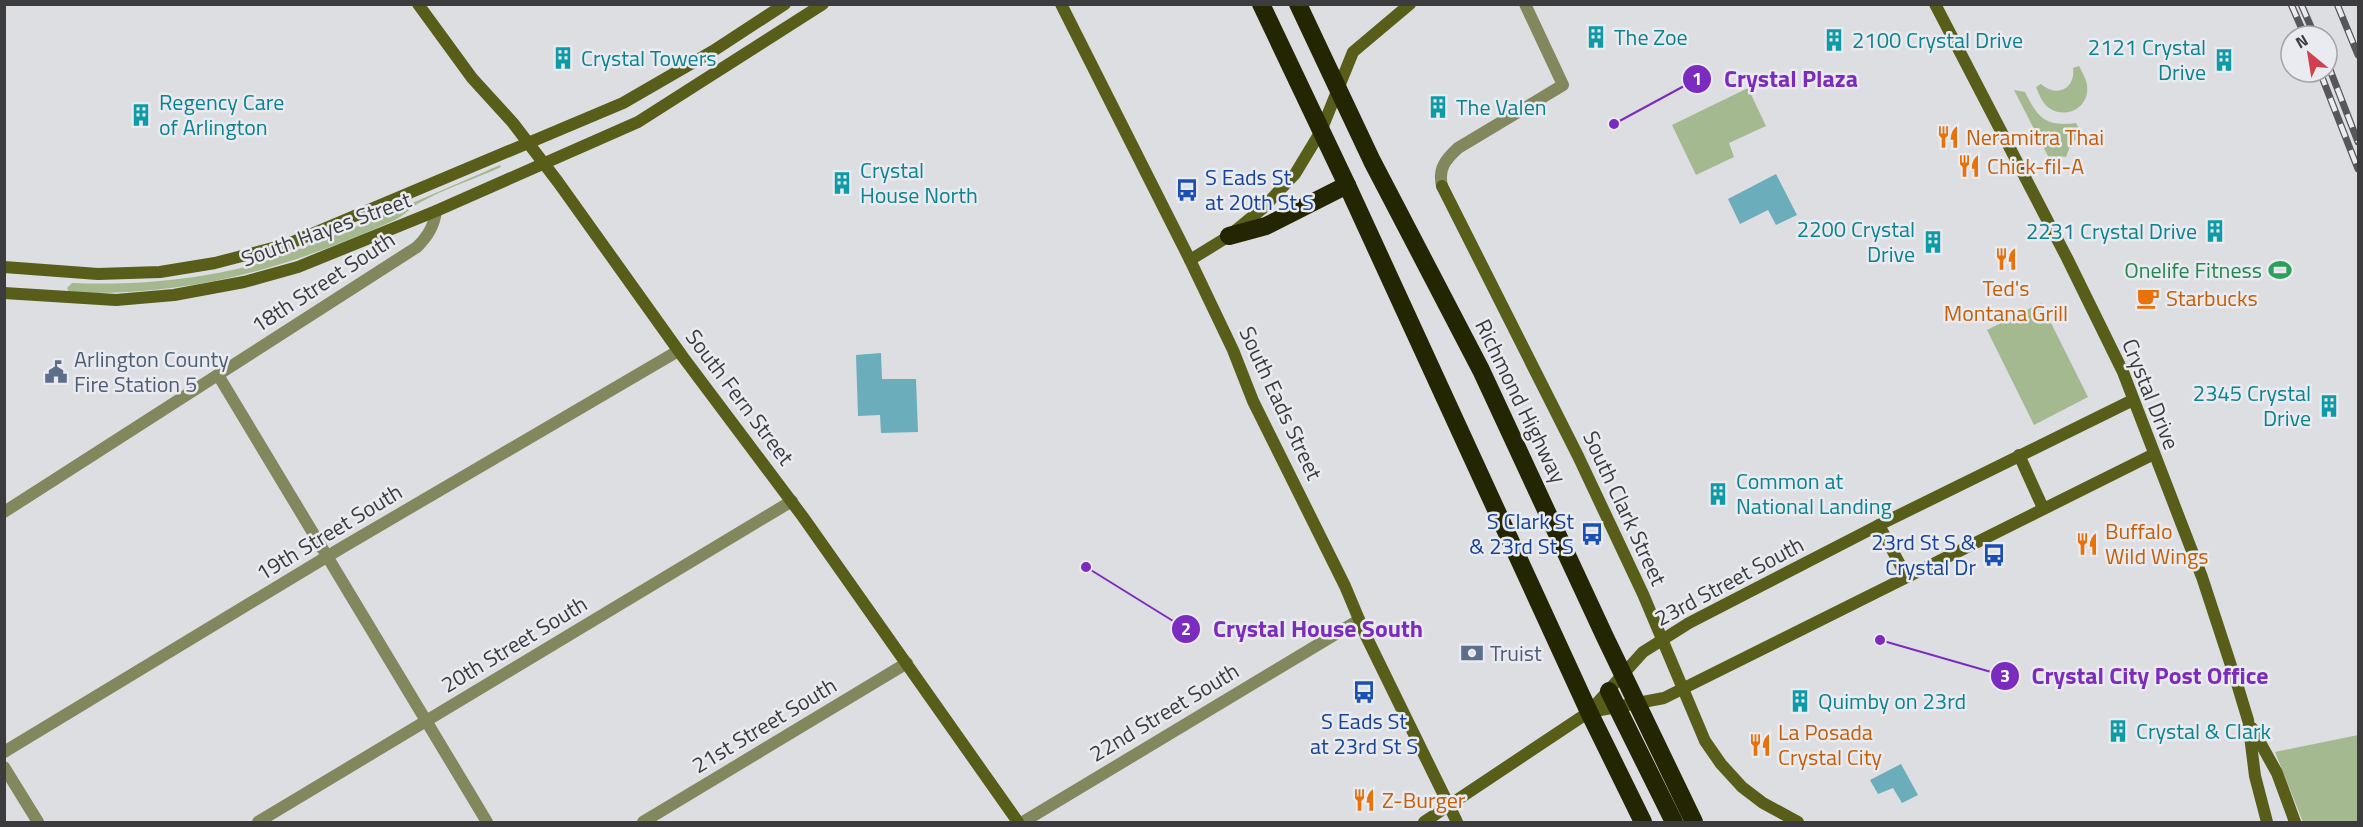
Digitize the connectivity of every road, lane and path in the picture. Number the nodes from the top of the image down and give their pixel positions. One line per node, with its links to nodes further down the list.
1 (418, 4): 12 (street, South Fern Street)
2 (785, 4): 12 (street)
3 (823, 4): 13 (street)
4 (1060, 4): 17 (street, South Eads Street)
5 (1261, 4): 11 (highway)
6 (1298, 4): 10 (highway, Richmond Highway)
7 (1410, 4): 10 (street)
8 (1525, 4): 32 (street, South Clark Street)
9 (1935, 4): 22 (street, Crystal Drive)
10 (1339, 91): 11 (street); 34 (highway, Richmond Highway)
11 (1321, 131): 14 (highway); 16 (street)
12 (529, 144): 13 (street, South Fern Street); 18 (street, South Hayes Street)
13 (544, 164): 15 (street, South Hayes Street); 20 (street, South Fern Street)
14 (1347, 185): 16 (highway); 38 (highway)
15 (436, 211): 19 (street, South Hayes Street); 21 (street, 18th Street South)
16 (1229, 236): 17 (street)
17 (1190, 260): 31 (street, South Eads Street)
18 (4, 267)
19 (4, 293)
20 (678, 351): 25 (street, South Fern Street); 29 (street, 19th Street South)
21 (218, 375): 27 (street, 18th Street South); 29 (street)
22 (2133, 400): 23 (street, Crystal Drive); 24 (street, 23rd Street South)
23 (2154, 454): 26 (street); 39 (street, Crystal Drive)
24 (2019, 455): 26 (street); 28 (street, 23rd Street South)
25 (792, 501): 33 (street, South Fern Street); 40 (street, 20th Street South)
26 (2043, 508): 30 (street)
27 (4, 512)
28 (1880, 525): 30 (street); 32 (street, 23rd Street South)
29 (326, 558): 40 (street); 41 (street, 19th Street South)
30 (1906, 576): 35 (street)
31 (1359, 620): 43 (street, South Eads Street); 49 (street, 22nd Street South)
32 (1662, 640): 34 (street, 23rd Street South); 35 (street, South Clark Street)
33 (907, 663): 47 (street, 21st Street South); 48 (street, South Fern Street)
34 (1623, 675): 36 (street, 23rd Street South); 37 (highway, Richmond Highway)
35 (1682, 688): 37 (street); 55 (street, South Clark Street)
36 (1613, 698): 37 (street); 38 (street); 53 (highway)
37 (1636, 702): 54 (highway, Richmond Highway)
38 (1589, 712): 43 (street); 52 (highway)
39 (2248, 720): 56 (street, Crystal Drive); 57 (street)
40 (425, 722): 45 (street, 20th Street South); 46 (street)
41 (4, 752)
42 (4, 767): 44 (street)
43 (1449, 806): 50 (street); 51 (street, South Eads Street)
44 (38, 822)
45 (258, 822)
46 (486, 822)
47 (643, 822)
48 (1018, 822)
49 (1023, 822)
50 (1424, 822)
51 (1457, 822)
52 (1643, 822)
53 (1674, 822)
54 (1694, 822)
55 (1798, 822)
56 (2267, 822)
57 (2295, 822)

